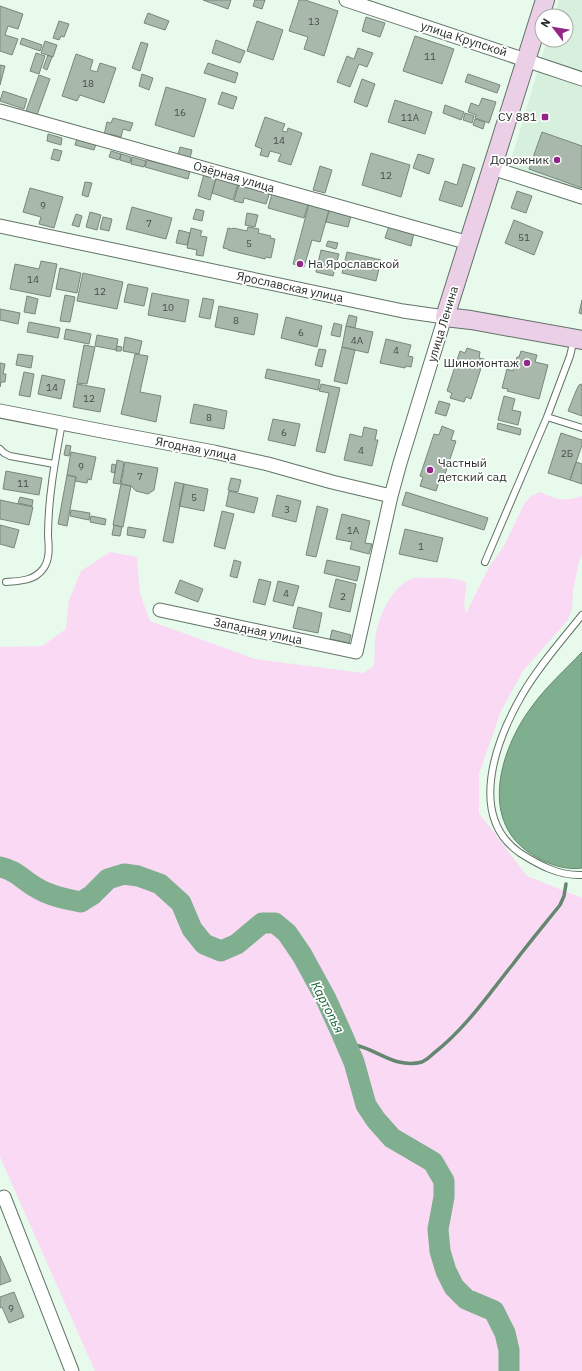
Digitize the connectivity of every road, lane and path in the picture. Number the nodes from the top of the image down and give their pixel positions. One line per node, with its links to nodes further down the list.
1 (346, 0): 3 (street, улица Крупской)
2 (545, 0): 3 (main road, улица Ленина)
3 (526, 60): 4 (street, улица Крупской); 6 (main road, улица Ленина)
4 (582, 79)
5 (0, 111): 9 (street, Озёрная улица)
6 (492, 168): 7 (street); 9 (main road, улица Ленина)
7 (582, 197)
8 (0, 226): 10 (street, Ярославская улица)
9 (468, 243): 10 (main road, улица Ленина)
10 (445, 317): 11 (main road, Ярославская улица); 18 (street, улица Ленина)
11 (578, 339): 13 (lane)
12 (0, 413): 14 (street, Ягодная улица)
13 (547, 417): 15 (lane); 19 (lane)
14 (62, 423): 17 (lane); 18 (street, Ягодная улица)
15 (582, 428)
16 (0, 450): 17 (lane)
17 (54, 464): 20 (lane)
18 (391, 496): 23 (street, улица Ленина)
19 (485, 562)
20 (6, 582)
21 (160, 610): 23 (street, Западная улица)
22 (582, 614): 24 (lane)
23 (356, 652)
24 (582, 875)
25 (4, 1197): 26 (street)
26 (72, 1371)

